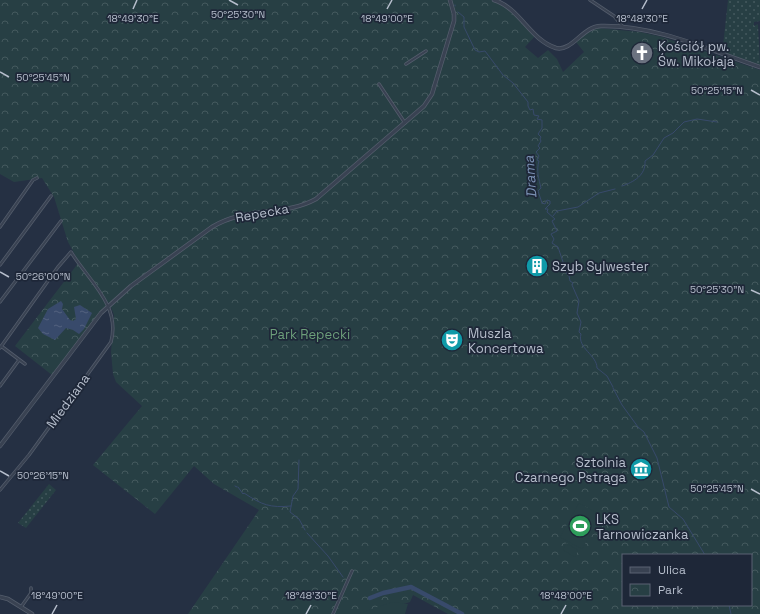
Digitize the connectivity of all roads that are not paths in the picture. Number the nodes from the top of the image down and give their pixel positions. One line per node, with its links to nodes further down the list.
1 (450, 0): 9 (street, Repecka)
2 (494, 0): 4 (street)
3 (590, 0): 4 (street)
4 (624, 28): 7 (street)
5 (426, 51): 6 (street)
6 (406, 64)
7 (760, 67)
8 (379, 84): 9 (street)
9 (405, 123): 16 (street, Repecka)
10 (37, 178): 13 (street)
11 (51, 196): 14 (street)
12 (61, 221): 15 (street)
13 (0, 227)
14 (0, 265)
15 (0, 302)
16 (108, 304): 17 (street); 21 (street, Repecka); 22 (street, Miedziana)
17 (1, 347): 18 (street)
18 (19, 360): 19 (street); 20 (street)
19 (25, 364)
20 (0, 386)
21 (0, 446)
22 (0, 490)
23 (352, 571): 28 (street)
24 (31, 588): 26 (street)
25 (0, 596): 26 (street)
26 (21, 607): 27 (street)
27 (32, 614)
28 (334, 614)

